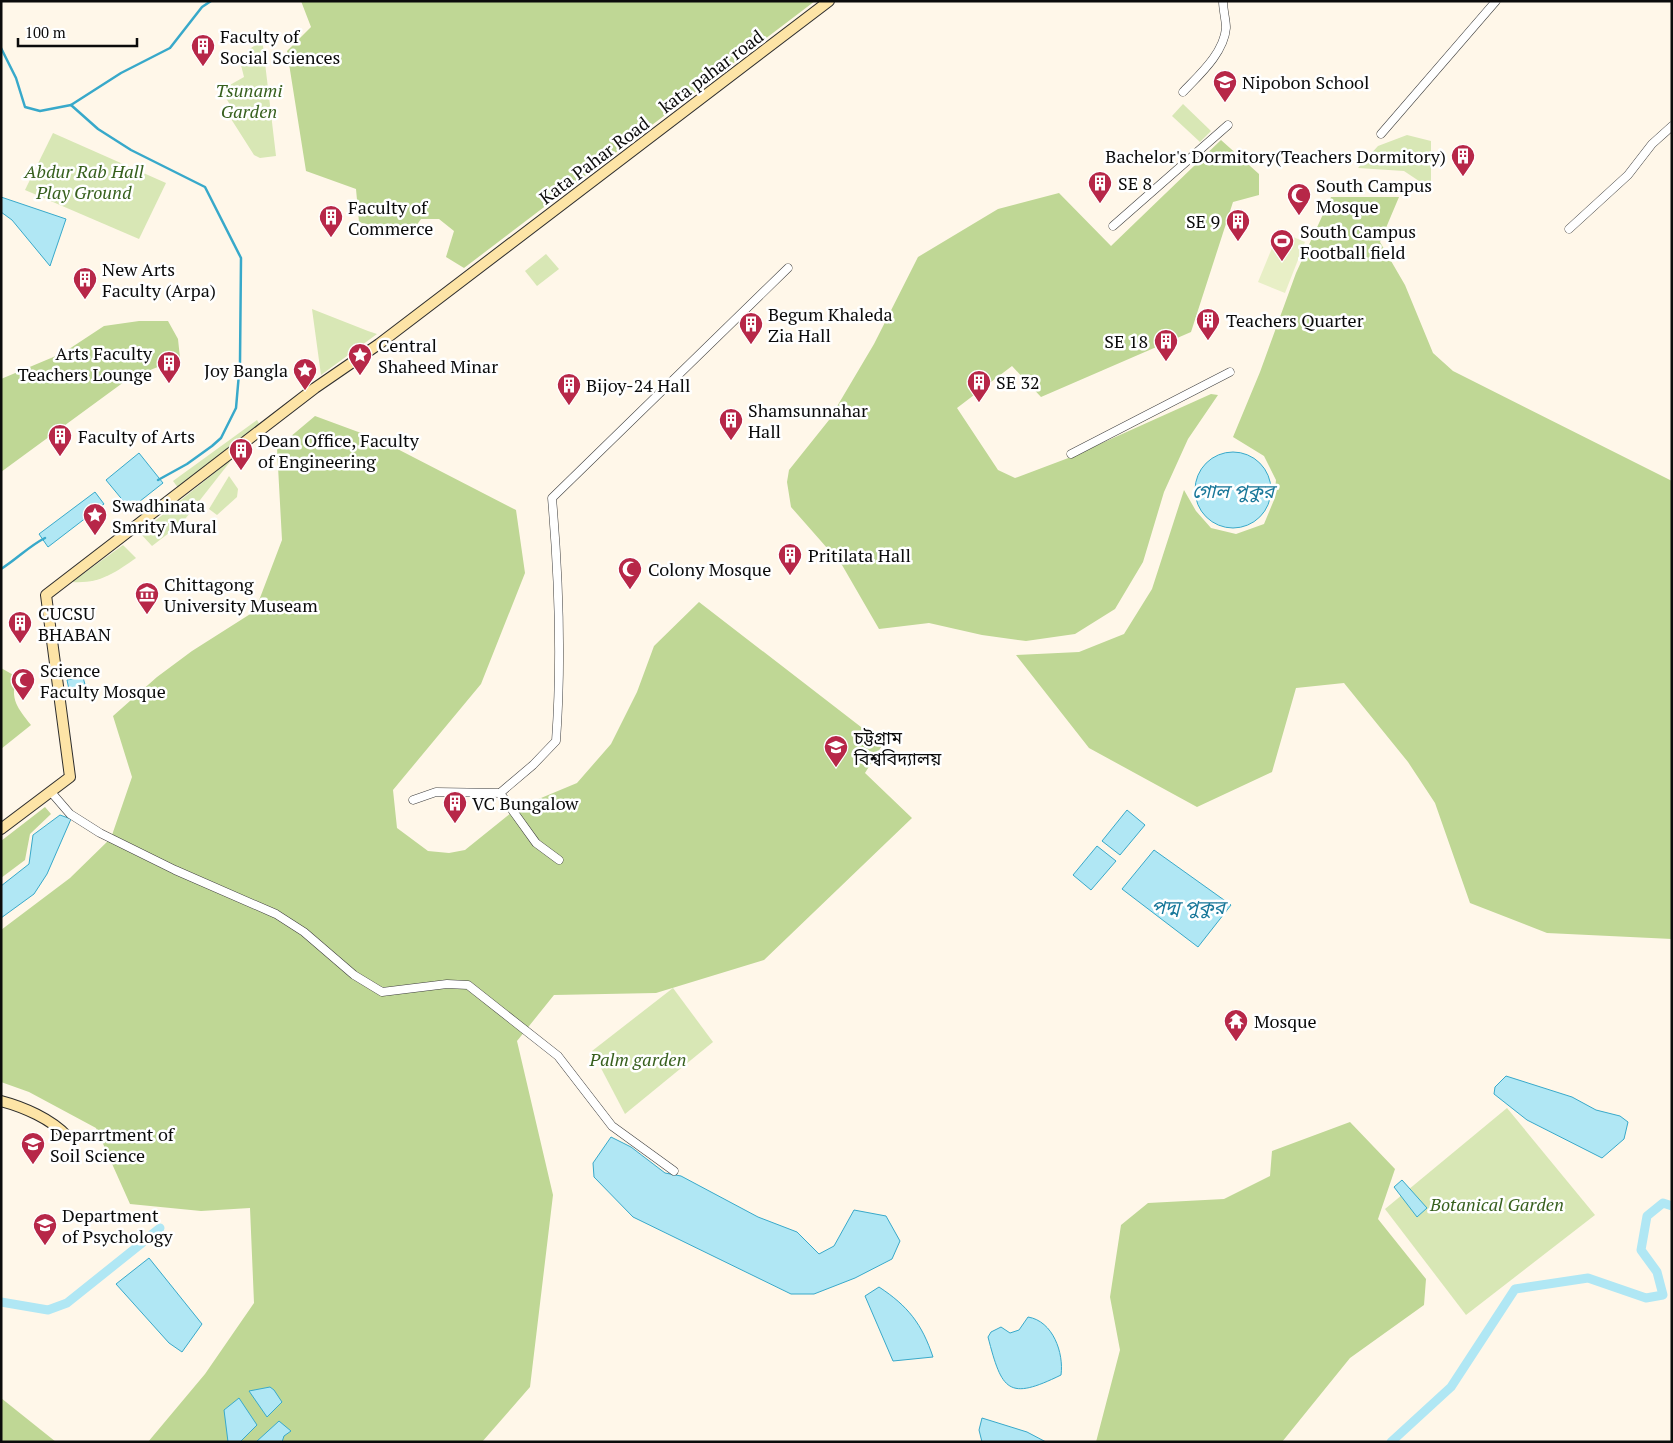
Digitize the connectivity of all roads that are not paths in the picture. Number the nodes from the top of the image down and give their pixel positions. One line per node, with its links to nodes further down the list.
1 (829, 1): 13 (street, Kata Pahar Road)
2 (1223, 1): 4 (street)
3 (1496, 1): 7 (street)
4 (1183, 92)
5 (1228, 125): 8 (street)
6 (1672, 126): 9 (street)
7 (1381, 134)
8 (1113, 226)
9 (1569, 229)
10 (788, 268): 14 (street)
11 (1230, 372): 12 (street)
12 (1070, 454)
13 (51, 792): 16 (street); 20 (street)
14 (500, 793): 15 (street); 17 (street)
15 (413, 800)
16 (1, 830)
17 (559, 860)
18 (1, 1101): 19 (street)
19 (67, 1136)
20 (674, 1170)

